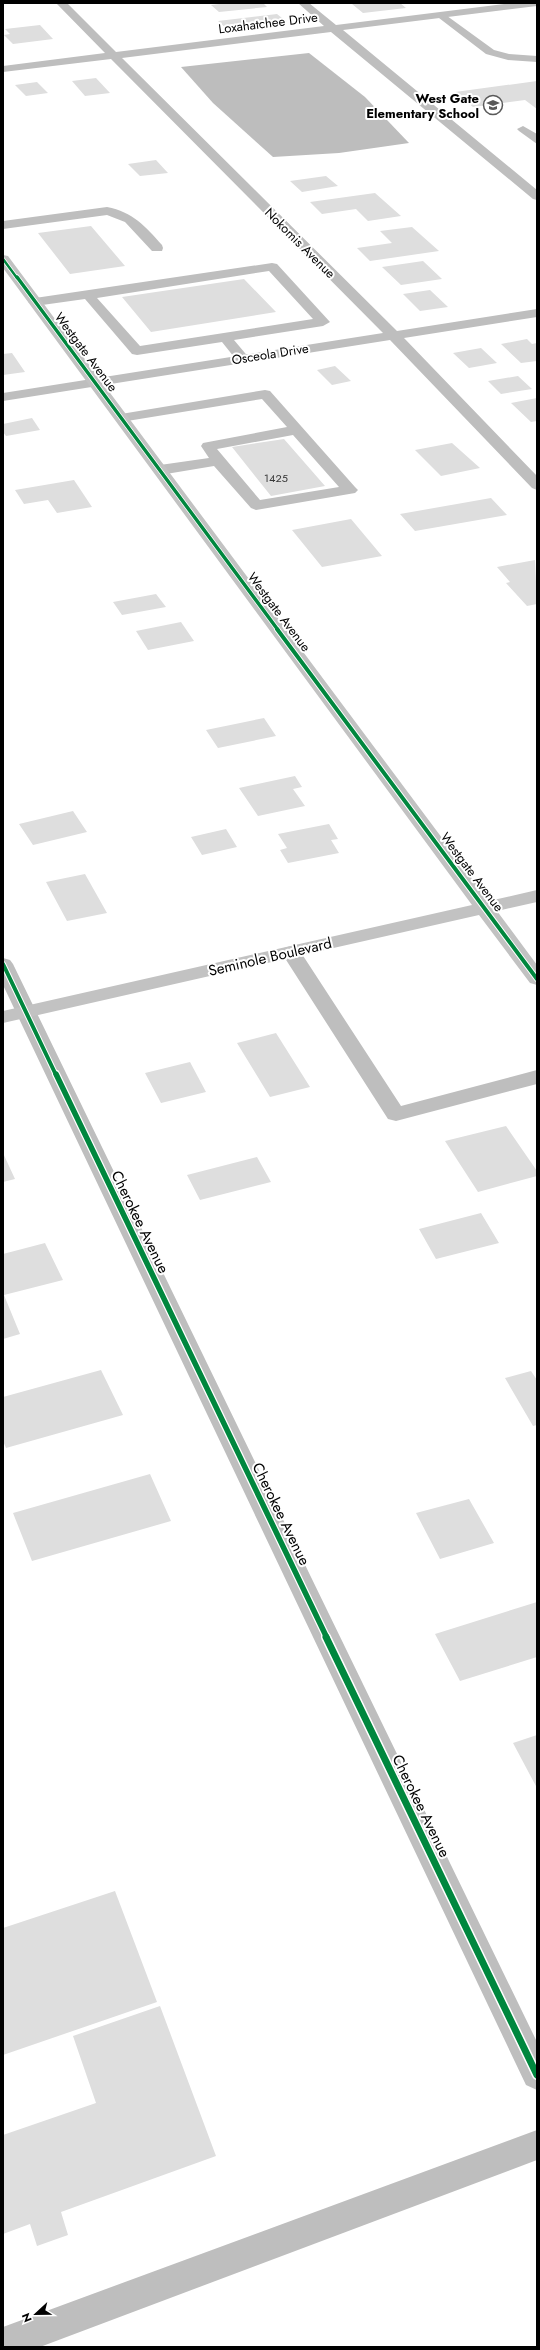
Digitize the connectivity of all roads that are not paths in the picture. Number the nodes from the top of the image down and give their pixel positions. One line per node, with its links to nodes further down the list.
1 (60, 3): 6 (street, Nokomis Avenue)
2 (303, 3): 5 (street)
3 (537, 4): 4 (street, Loxahatchee Drive)
4 (442, 16): 5 (street, Loxahatchee Drive); 7 (street)
5 (334, 29): 6 (street, Loxahatchee Drive); 11 (street)
6 (114, 56): 8 (street, Loxahatchee Drive); 18 (street, Nokomis Avenue)
7 (537, 59)
8 (3, 69)
9 (523, 129): 10 (street)
10 (537, 140)
11 (537, 196)
12 (3, 225): 13 (street)
13 (157, 248)
14 (3, 258): 16 (street, Westgate Avenue)
15 (88, 295): 16 (street); 19 (street); 19 (street)
16 (35, 302): 21 (street, Westgate Avenue)
17 (537, 313): 18 (street, Osceola Drive)
18 (392, 335): 20 (street, Osceola Drive); 27 (street, Nokomis Avenue)
19 (225, 337): 20 (street)
20 (243, 359): 21 (street, Osceola Drive)
21 (95, 382): 22 (street, Osceola Drive); 23 (street, Westgate Avenue)
22 (3, 397)
23 (121, 418): 24 (street); 26 (street, Westgate Avenue)
24 (297, 430): 25 (street); 25 (street)
25 (218, 461): 26 (street)
26 (160, 470): 29 (street, Westgate Avenue)
27 (537, 485)
28 (537, 896): 29 (street, Seminole Boulevard)
29 (485, 908): 30 (street, Seminole Boulevard); 32 (street, Westgate Avenue)
30 (291, 952): 33 (street, Seminole Boulevard); 34 (street)
31 (3, 964): 33 (street, Cherokee Avenue)
32 (537, 979)
33 (14, 1014): 35 (street, Cherokee Avenue)
34 (537, 1077)
35 (537, 2075)
36 (537, 2145): 37 (street)
37 (3, 2344)

